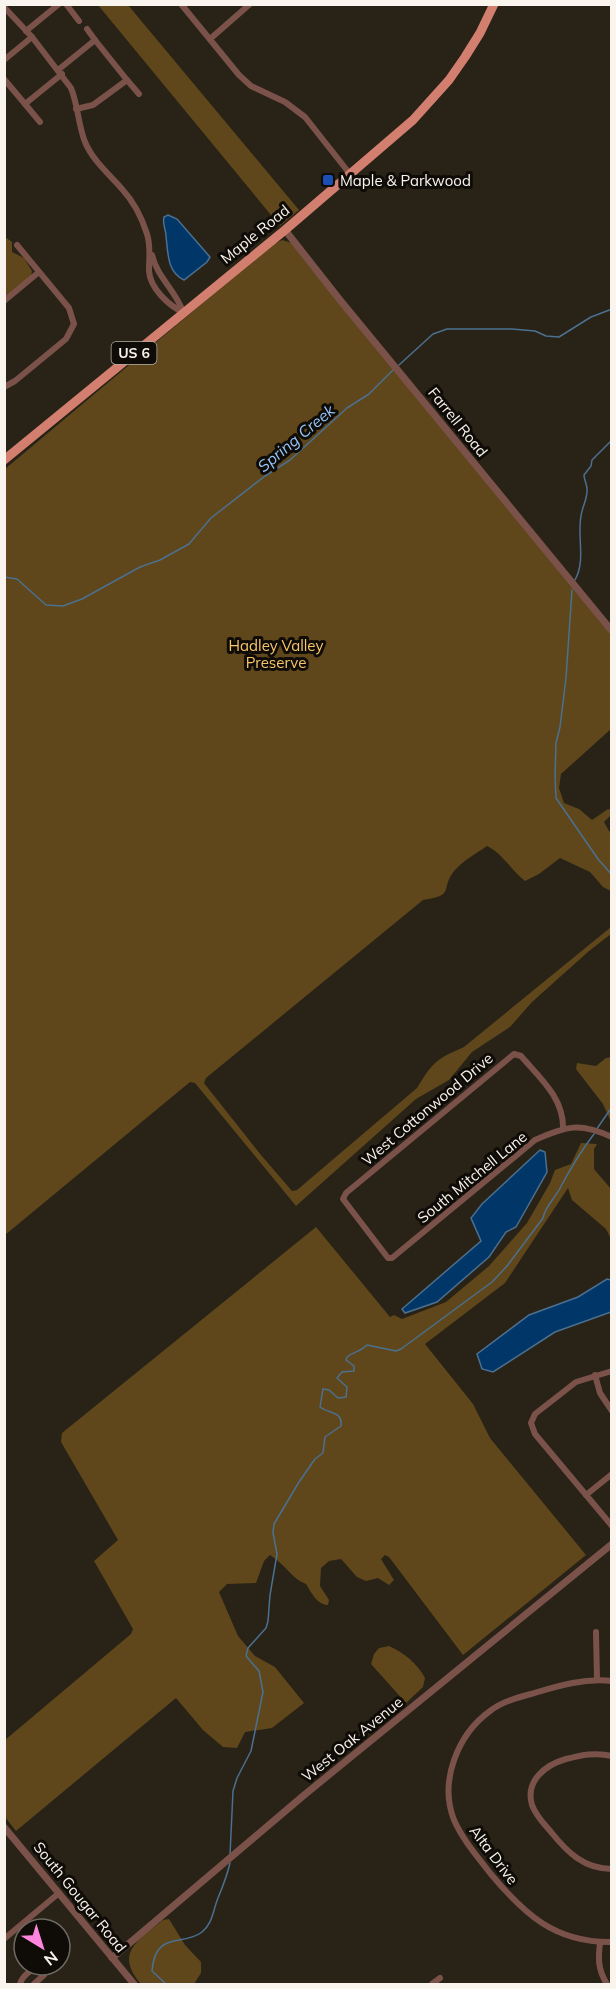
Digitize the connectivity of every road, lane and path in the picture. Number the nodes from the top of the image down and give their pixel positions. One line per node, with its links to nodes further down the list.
1 (59, 4): 9 (street)
2 (66, 4): 7 (street)
3 (181, 4): 11 (street)
4 (250, 4): 11 (street)
5 (494, 4): 21 (main road, Maple Road / US 6)
6 (4, 7): 9 (street)
7 (79, 21)
8 (87, 29): 12 (street)
9 (27, 31): 10 (street)
10 (32, 37): 13 (street); 14 (street)
11 (210, 39): 21 (street)
12 (96, 40): 14 (street); 16 (street)
13 (4, 60)
14 (60, 72): 18 (street); 19 (street)
15 (4, 79): 18 (street)
16 (127, 80): 17 (street); 19 (street)
17 (139, 94)
18 (25, 104): 20 (street)
19 (76, 108): 23 (street)
20 (40, 122)
21 (350, 174): 22 (main road, Maple Road / US 6)
22 (285, 230): 27 (main road, Maple Road / US 6); 30 (street, Farrell Road)
23 (150, 243): 27 (street); 27 (street)
24 (17, 245): 25 (street)
25 (39, 272): 26 (street); 28 (street)
26 (4, 301)
27 (183, 312): 29 (main road, Maple Road / US 6)
28 (4, 387)
29 (4, 460)
30 (612, 631)
31 (563, 1129): 32 (street, South Mitchell Lane); 33 (street, South Mitchell Lane); 33 (street, West Cottonwood Drive)
32 (612, 1137)
33 (388, 1258)
34 (612, 1371): 35 (street)
35 (595, 1375): 36 (street); 38 (street)
36 (612, 1411)
37 (612, 1474): 38 (street)
38 (586, 1495): 39 (street)
39 (612, 1526)
40 (612, 1544): 51 (street, West Oak Avenue)
41 (596, 1632): 42 (street)
42 (597, 1679): 43 (street, Alta Drive); 49 (street, Alta Drive)
43 (612, 1681)
44 (612, 1756): 46 (street)
45 (4, 1827): 47 (street, South Gougar Road)
46 (612, 1869)
47 (59, 1893): 48 (street); 51 (street, South Gougar Road)
48 (4, 1939)
49 (600, 1942): 50 (street, Alta Drive); 57 (street)
50 (612, 1942)
51 (112, 1958): 55 (street, South Gougar Road)
52 (440, 1978): 56 (street)
53 (20, 1984): 54 (street)
54 (34, 1984)
55 (134, 1984)
56 (432, 1984)
57 (607, 1984)

